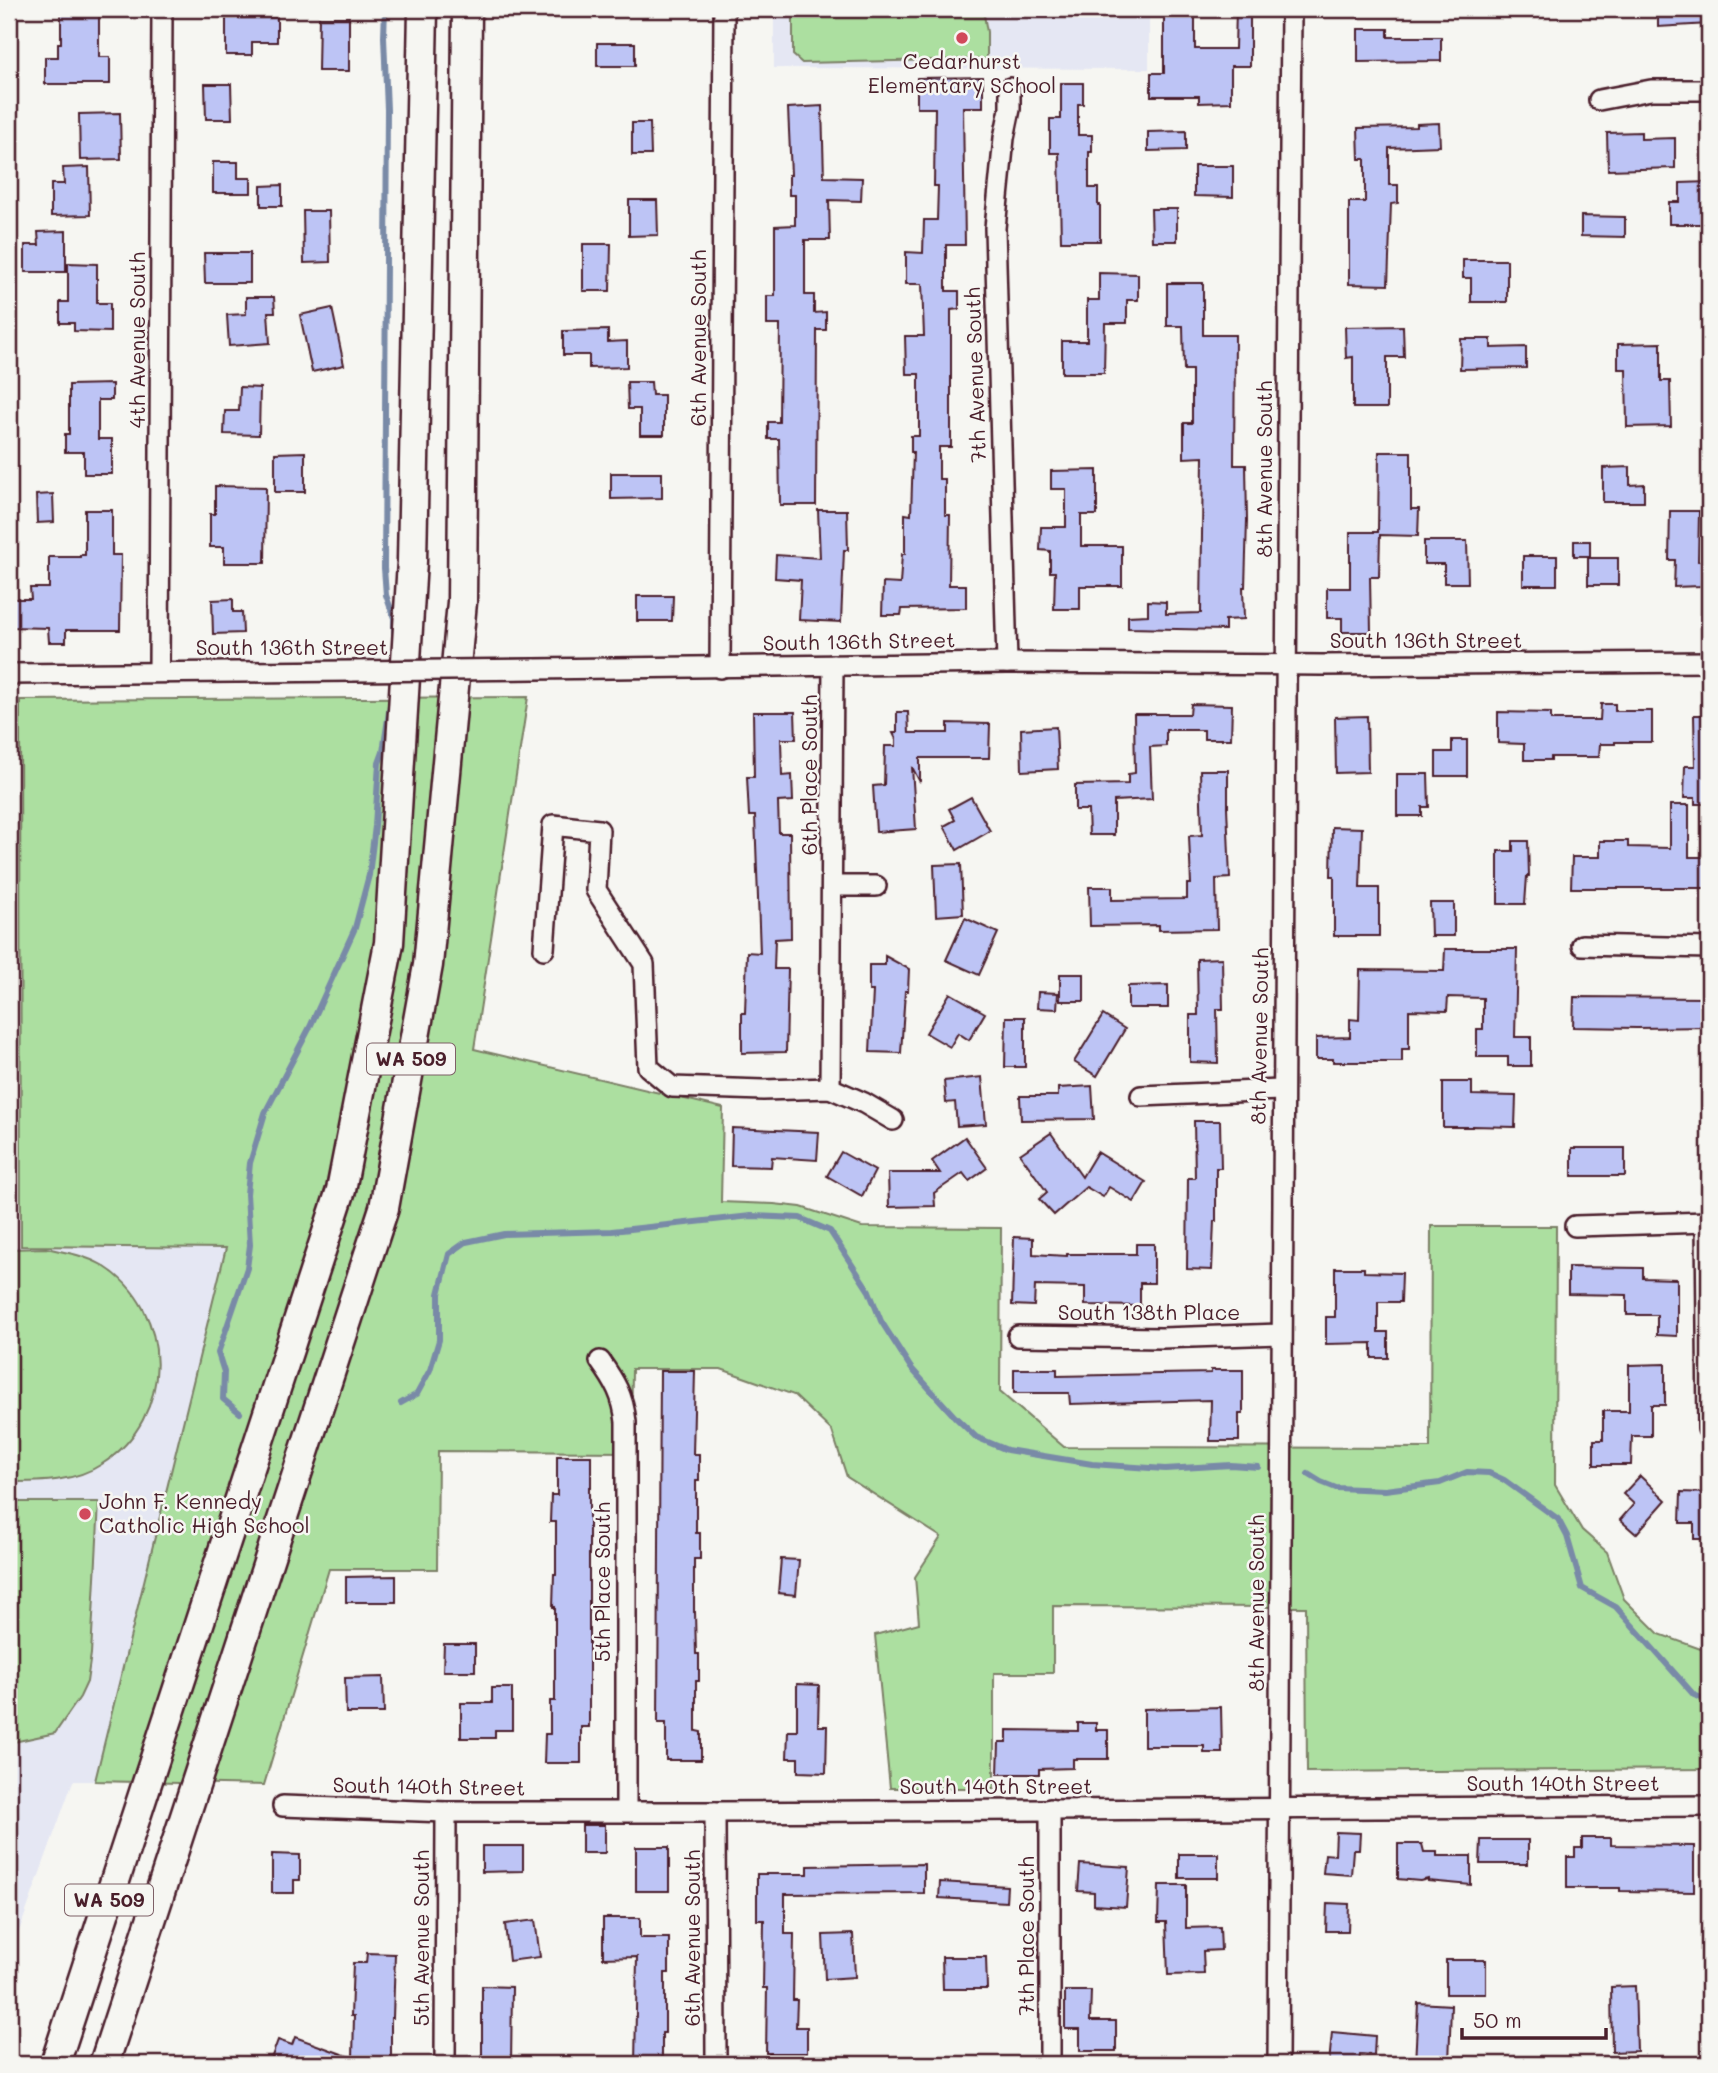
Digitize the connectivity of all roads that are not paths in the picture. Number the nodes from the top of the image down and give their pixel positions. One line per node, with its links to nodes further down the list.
1 (162, 9): 14 (street, 4th Avenue South)
2 (423, 9): 38 (highway, WA 509)
3 (467, 9): 39 (highway, WA 509)
4 (724, 9): 13 (street, 6th Avenue South)
5 (1291, 9): 11 (street, 8th Avenue South)
6 (1010, 88): 10 (street, 7th Avenue South)
7 (1709, 90): 8 (street)
8 (1600, 100)
9 (1709, 662): 11 (street, South 136th Street)
10 (1007, 663): 11 (street, South 136th Street); 12 (street, South 136th Street)
11 (1286, 663): 22 (street, 8th Avenue South)
12 (833, 665): 13 (street, South 136th Street); 16 (street, 6th Place South)
13 (720, 668): 14 (street, South 136th Street, bridge)
14 (159, 672): 15 (street, South 136th Street)
15 (9, 674)
16 (832, 886): 17 (street); 21 (street, 6th Place South)
17 (876, 886)
18 (1583, 946): 19 (street)
19 (1709, 948)
20 (544, 949): 21 (street)
21 (830, 1088): 24 (street)
22 (1282, 1090): 23 (street); 27 (street, 8th Avenue South)
23 (1141, 1096)
24 (893, 1120)
25 (1708, 1222): 26 (street); 30 (street)
26 (1575, 1226)
27 (1281, 1334): 28 (street, South 138th Place); 33 (street, 8th Avenue South)
28 (1017, 1336)
29 (600, 1361): 35 (street, 5th Place South)
30 (1708, 1429)
31 (1709, 1805): 33 (street, South 140th Street)
32 (283, 1806): 36 (street, South 140th Street)
33 (1279, 1808): 34 (street, South 140th Street); 43 (street, 8th Avenue South)
34 (1050, 1809): 37 (street, South 140th Street); 42 (street, 7th Place South)
35 (626, 1811): 36 (street, South 140th Street); 37 (street, South 140th Street)
36 (446, 1812): 40 (street, 5th Avenue South)
37 (715, 1812): 41 (street, 6th Avenue South)
38 (55, 2064)
39 (104, 2064)
40 (445, 2064)
41 (716, 2064)
42 (1050, 2064)
43 (1278, 2064)

